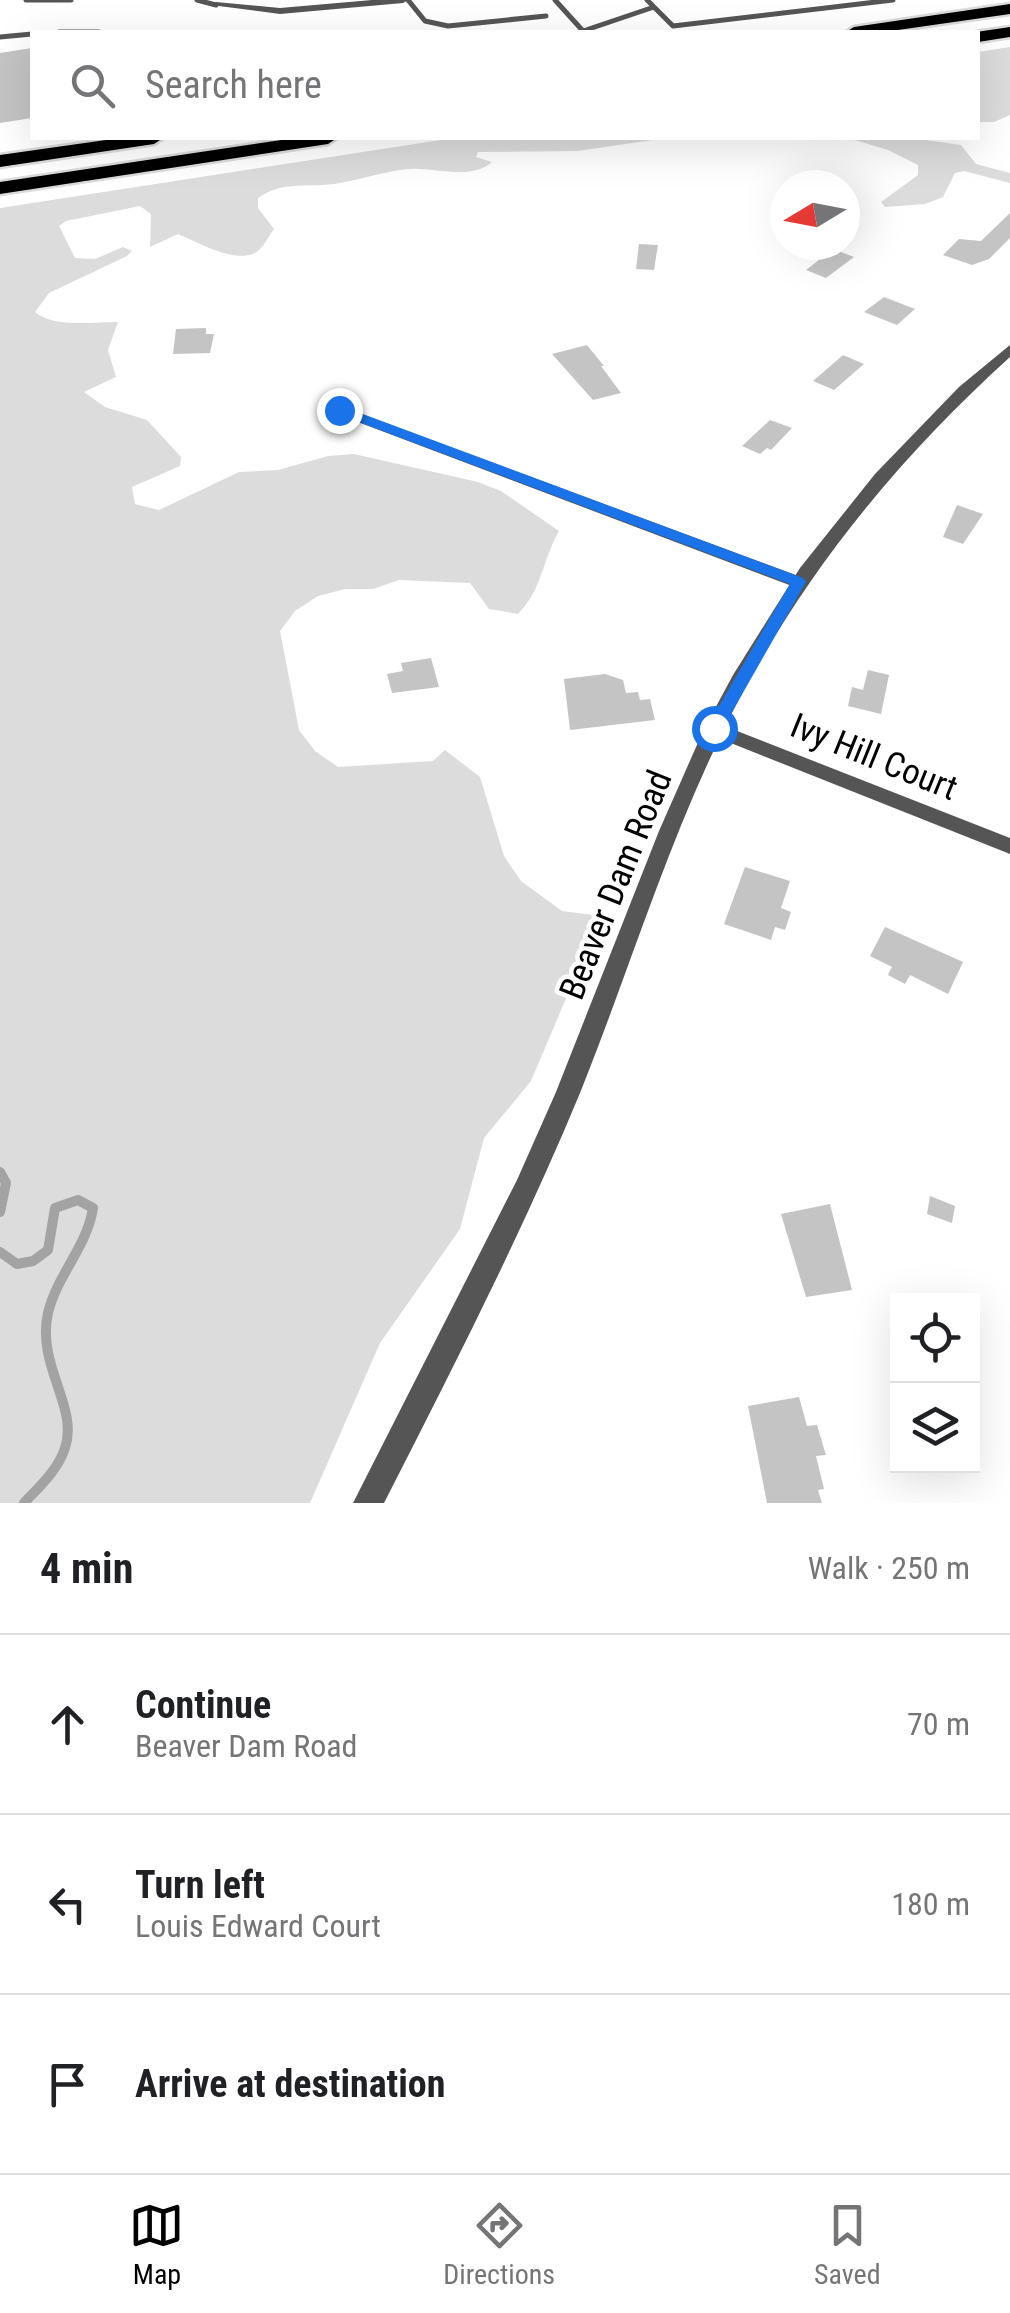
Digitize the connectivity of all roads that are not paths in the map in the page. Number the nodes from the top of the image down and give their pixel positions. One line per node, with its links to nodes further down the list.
1 (26, 0): 2 (lane)
2 (70, 0)
3 (196, 0): 8 (lane)
4 (405, 0): 8 (street); 11 (lane)
5 (555, 0): 9 (lane)
6 (647, 0): 9 (lane)
7 (893, 0): 9 (lane)
8 (216, 5)
9 (654, 8)
10 (1010, 9): 12 (highway)
11 (546, 16)
12 (868, 30)
13 (1010, 32): 16 (highway)
14 (30, 34): 15 (lane)
15 (0, 37)
16 (980, 37)
17 (141, 140): 19 (highway)
18 (315, 140): 20 (highway)
19 (0, 161)
20 (0, 188)
21 (1010, 349): 23 (street, Beaver Dam Road)
22 (339, 410): 23 (street)
23 (798, 582): 24 (street, Beaver Dam Road)
24 (714, 728): 25 (street, Ivy Hill Court); 26 (street, Beaver Dam Road)
25 (1010, 846)
26 (368, 1503)

